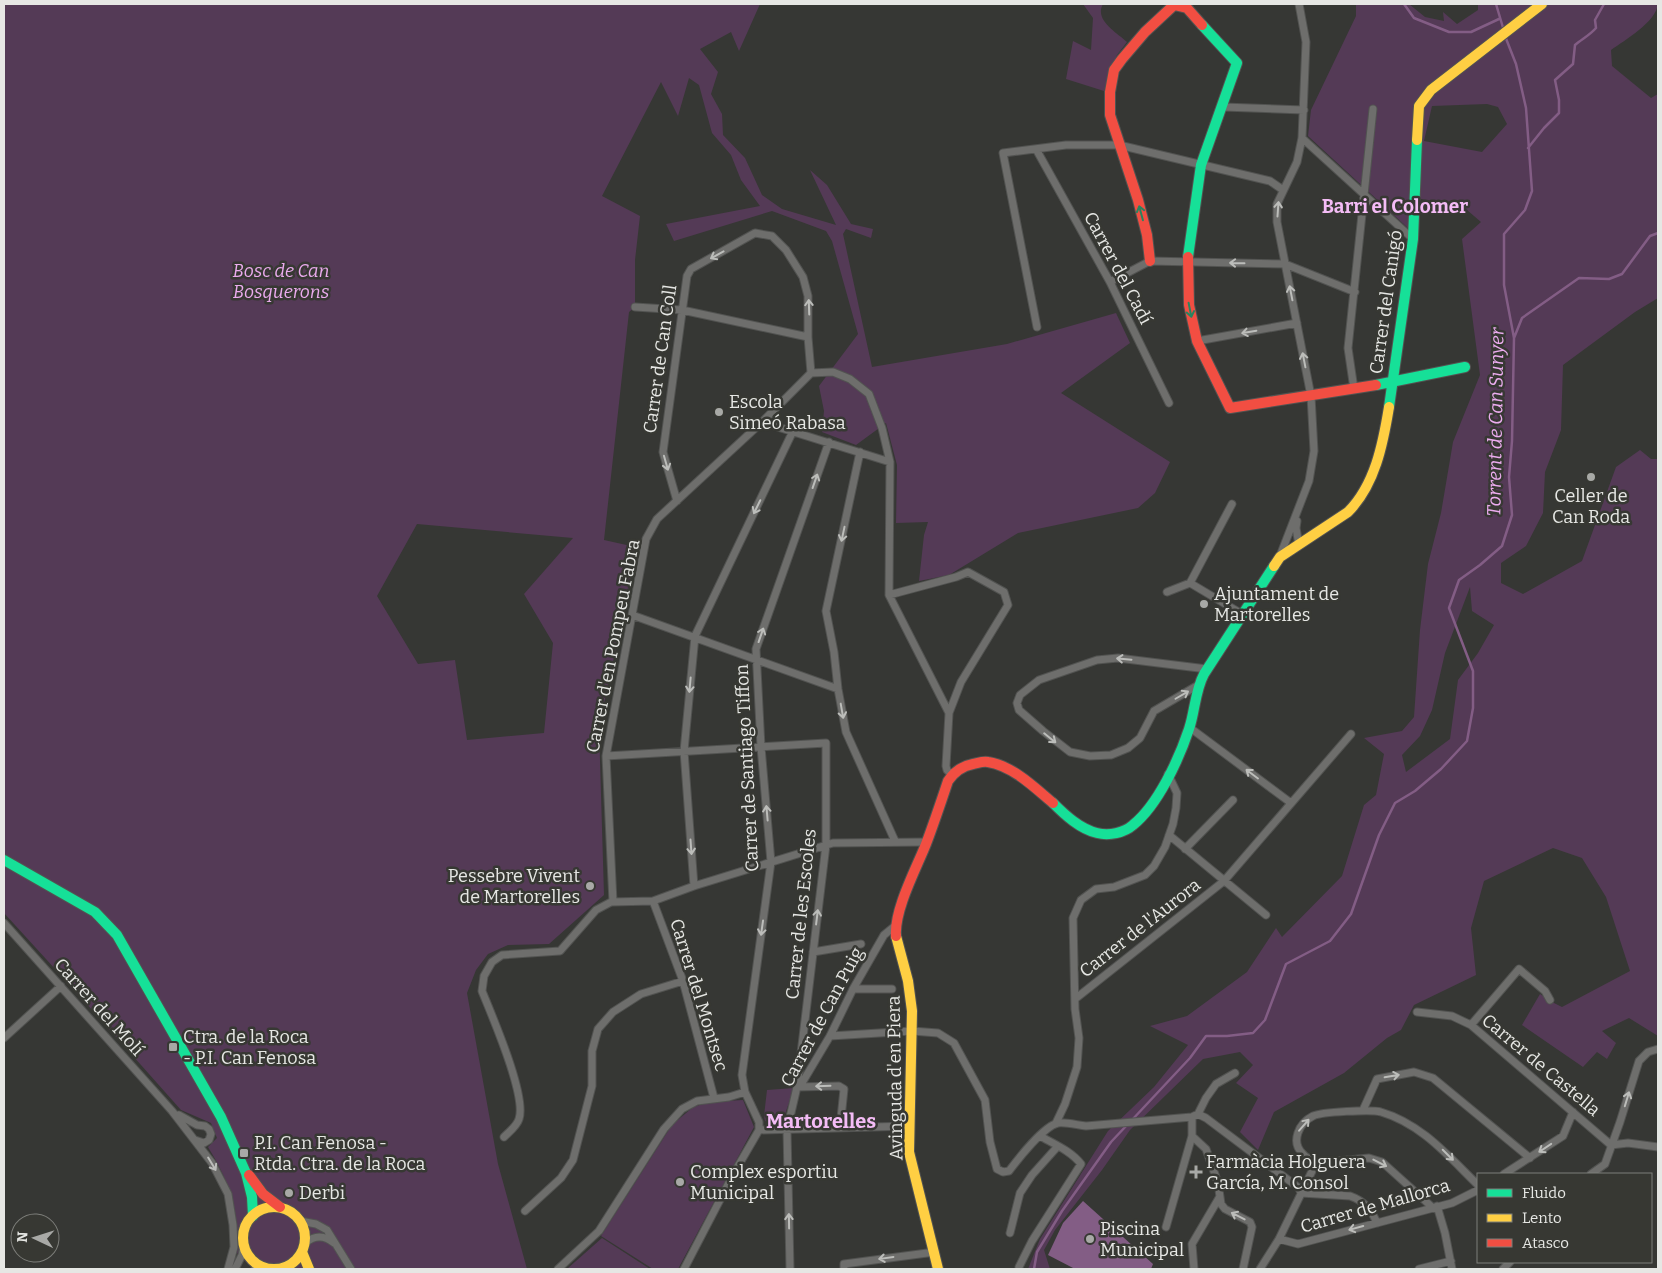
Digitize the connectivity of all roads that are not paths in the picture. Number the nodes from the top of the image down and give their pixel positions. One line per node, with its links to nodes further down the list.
1 (1299, 4): 5 (street)
2 (1538, 7): 12 (street, Carrer del Canigó)
3 (1223, 107): 5 (street); 7 (street); 9 (street)
4 (1374, 109): 11 (street)
5 (1304, 110): 6 (street)
6 (1302, 138): 10 (street); 11 (street)
7 (1119, 145): 8 (street); 9 (street); 13 (street, one-way to 7)
8 (1036, 149): 16 (street, Carrer del Cadí); 21 (street)
9 (1202, 165): 10 (street); 14 (street)
10 (1283, 190): 15 (street, one-way to 10)
11 (1365, 194): 12 (street); 17 (street)
12 (1413, 239): 26 (street, Carrer del Canigó)
13 (1150, 260): 14 (street); 16 (street)
14 (1187, 262): 15 (street, one-way to 14); 23 (street, one-way to 23)
15 (1285, 264): 17 (street); 20 (street, one-way to 15)
16 (1110, 282): 29 (street, Carrer del Cadí)
17 (1355, 292): 27 (street)
18 (635, 307): 19 (street)
19 (682, 310): 22 (street); 22 (street, Carrer de Can Coll, one-way to 19); 35 (street, Carrer de Can Coll, one-way to 35)
20 (1297, 323): 23 (street, one-way to 23); 28 (street, one-way to 20)
21 (1037, 327)
22 (808, 337): 25 (street)
23 (1197, 341): 28 (street)
24 (1465, 367): 26 (street)
25 (812, 373): 30 (street, Carrer d'en Pompeu Fabra); 34 (street)
26 (1392, 382): 27 (street); 40 (street, Carrer del Canigó)
27 (1354, 389): 28 (street)
28 (1311, 396): 37 (street)
29 (1169, 403)
30 (762, 422): 31 (street); 35 (street, Carrer d'en Pompeu Fabra)
31 (793, 431): 32 (street); 48 (street, one-way to 48)
32 (829, 442): 33 (street); 49 (street, Carrer de Santiago Tiffon, one-way to 32)
33 (860, 452): 34 (street); 52 (street, one-way to 52)
34 (890, 462): 45 (street)
35 (677, 500): 47 (street, Carrer d'en Pompeu Fabra)
36 (1232, 504): 43 (street)
37 (1298, 511): 38 (street); 39 (street)
38 (1296, 522): 40 (street); 41 (street)
39 (1289, 533): 41 (street); 42 (street)
40 (1313, 537): 41 (street, Carrer del Canigó)
41 (1297, 546): 42 (street, Carrer del Canigó)
42 (1280, 557): 46 (street)
43 (1190, 583): 44 (street); 46 (street)
44 (1168, 592)
45 (889, 595): 53 (street); 53 (street)
46 (1242, 614): 50 (street)
47 (632, 615): 48 (street); 58 (street, Carrer d'en Pompeu Fabra)
48 (695, 636): 49 (street); 57 (street, one-way to 57)
49 (756, 660): 52 (street); 56 (street, Carrer de Santiago Tiffon)
50 (1207, 669): 51 (street); 51 (street, one-way to 51)
51 (1201, 684): 54 (street)
52 (838, 689): 64 (street, one-way to 64)
53 (949, 713): 60 (street)
54 (1189, 727): 59 (street); 62 (street, one-way to 54)
55 (1352, 734): 62 (street, Carrer de l'Aurora)
56 (761, 747): 57 (street); 66 (street, Carrer de les Escoles); 69 (street, Carrer de Santiago Tiffon, one-way to 56)
57 (684, 752): 58 (street); 71 (street, one-way to 71)
58 (606, 756): 73 (street, Carrer d'en Pompeu Fabra)
59 (1168, 774): 60 (street); 63 (street)
60 (952, 775): 65 (street, Avinguda d'en Piera)
61 (1233, 800): 67 (street)
62 (1291, 803): 70 (street, Carrer de l'Aurora)
63 (1169, 836): 67 (street); 83 (street)
64 (895, 841): 65 (street); 66 (street)
65 (927, 842): 76 (street, Avinguda d'en Piera)
66 (826, 845): 69 (street); 78 (street, Carrer de les Escoles, one-way to 66)
67 (1186, 849): 70 (street)
68 (4, 860): 113 (street)
69 (771, 862): 71 (street); 93 (street, Carrer de Santiago Tiffon, one-way to 93)
70 (1224, 881): 74 (street); 83 (street, Carrer de l'Aurora)
71 (694, 886): 72 (street)
72 (653, 901): 73 (street); 79 (street, Carrer del Montsec)
73 (614, 902): 106 (street)
74 (1266, 915)
75 (4, 924): 80 (street, Carrer del Molí)
76 (895, 926): 82 (street, Carrer de Can Puig); 87 (street, Avinguda d'en Piera)
77 (861, 944): 78 (street)
78 (813, 952): 92 (street, Carrer de les Escoles)
79 (683, 981): 94 (street, Carrer del Montsec); 122 (street)
80 (61, 986): 89 (street); 96 (street, Carrer del Molí)
81 (892, 988): 82 (street)
82 (853, 989): 88 (street, Carrer de Can Puig)
83 (1075, 999): 99 (street)
84 (1550, 1000): 86 (street)
85 (1417, 1012): 86 (street, Carrer de Castella)
86 (1471, 1025): 97 (street, Carrer de Castella)
87 (912, 1031): 88 (street); 100 (street, Avinguda d'en Piera); 104 (street)
88 (830, 1036): 92 (street, Carrer de Can Puig)
89 (4, 1038)
90 (1658, 1049): 108 (street, one-way to 90)
91 (1235, 1073): 98 (street)
92 (797, 1087): 101 (street, one-way to 92); 103 (street, Carrer de Can Puig)
93 (745, 1092): 94 (street); 102 (street, Carrer de Santiago Tiffon)
94 (714, 1098): 141 (street)
95 (1363, 1110): 111 (street, one-way to 111); 112 (street, one-way to 95); 116 (street, one-way to 116)
96 (172, 1111): 107 (street, Carrer del Molí); 107 (street, Carrer del Molí)
97 (1573, 1112): 108 (street, Carrer de Castella); 111 (street, one-way to 111)
98 (1195, 1115): 99 (street); 105 (street); 118 (street)
99 (1056, 1123): 104 (street)
100 (910, 1126): 101 (street); 132 (street, Avinguda d'en Piera)
101 (840, 1128): 103 (street)
102 (758, 1130): 103 (street); 142 (street)
103 (787, 1130): 143 (street, Carrer de Can Puig, one-way to 103)
104 (1040, 1136): 109 (street)
105 (1192, 1136): 119 (street); 126 (street)
106 (504, 1137)
107 (195, 1140): 136 (street, Carrer del Molí, one-way to 136)
108 (1611, 1145): 110 (street); 115 (street)
109 (1058, 1146): 127 (street); 135 (street)
110 (1658, 1147)
111 (1530, 1158): 114 (street)
112 (1316, 1163): 118 (street); 120 (street, one-way to 120)
113 (243, 1166): 121 (street); 123 (street)
114 (1506, 1173)
115 (1592, 1173)
116 (1477, 1185)
117 (1477, 1190): 120 (street, Carrer de Mallorca)
118 (1301, 1193): 125 (street); 128 (street)
119 (1219, 1198): 146 (street); 147 (street, one-way to 119)
120 (1435, 1207): 125 (street, Carrer de Mallorca); 133 (street)
121 (282, 1208): 123 (street); 124 (street)
122 (525, 1211)
123 (253, 1216): 129 (street)
124 (300, 1221): 130 (street); 131 (street)
125 (1377, 1223): 128 (street, Carrer de Mallorca, one-way to 128)
126 (1166, 1227)
127 (1010, 1233)
128 (1279, 1239): 148 (street)
129 (244, 1245): 134 (street); 137 (street)
130 (336, 1245): 131 (street); 140 (street)
131 (303, 1248): 138 (street); 139 (street)
132 (934, 1252): 144 (street, one-way to 144); 145 (street, Avinguda d'en Piera)
133 (1451, 1261): 149 (street); 150 (street)
134 (258, 1268): 138 (street)
135 (1019, 1268)
136 (228, 1269)
137 (235, 1269)
138 (279, 1269)
139 (309, 1269)
140 (350, 1269)
141 (558, 1269)
142 (684, 1269)
143 (790, 1269)
144 (844, 1269)
145 (938, 1269)
146 (1194, 1269)
147 (1243, 1269)
148 (1260, 1269)
149 (1419, 1269)
150 (1452, 1269)

